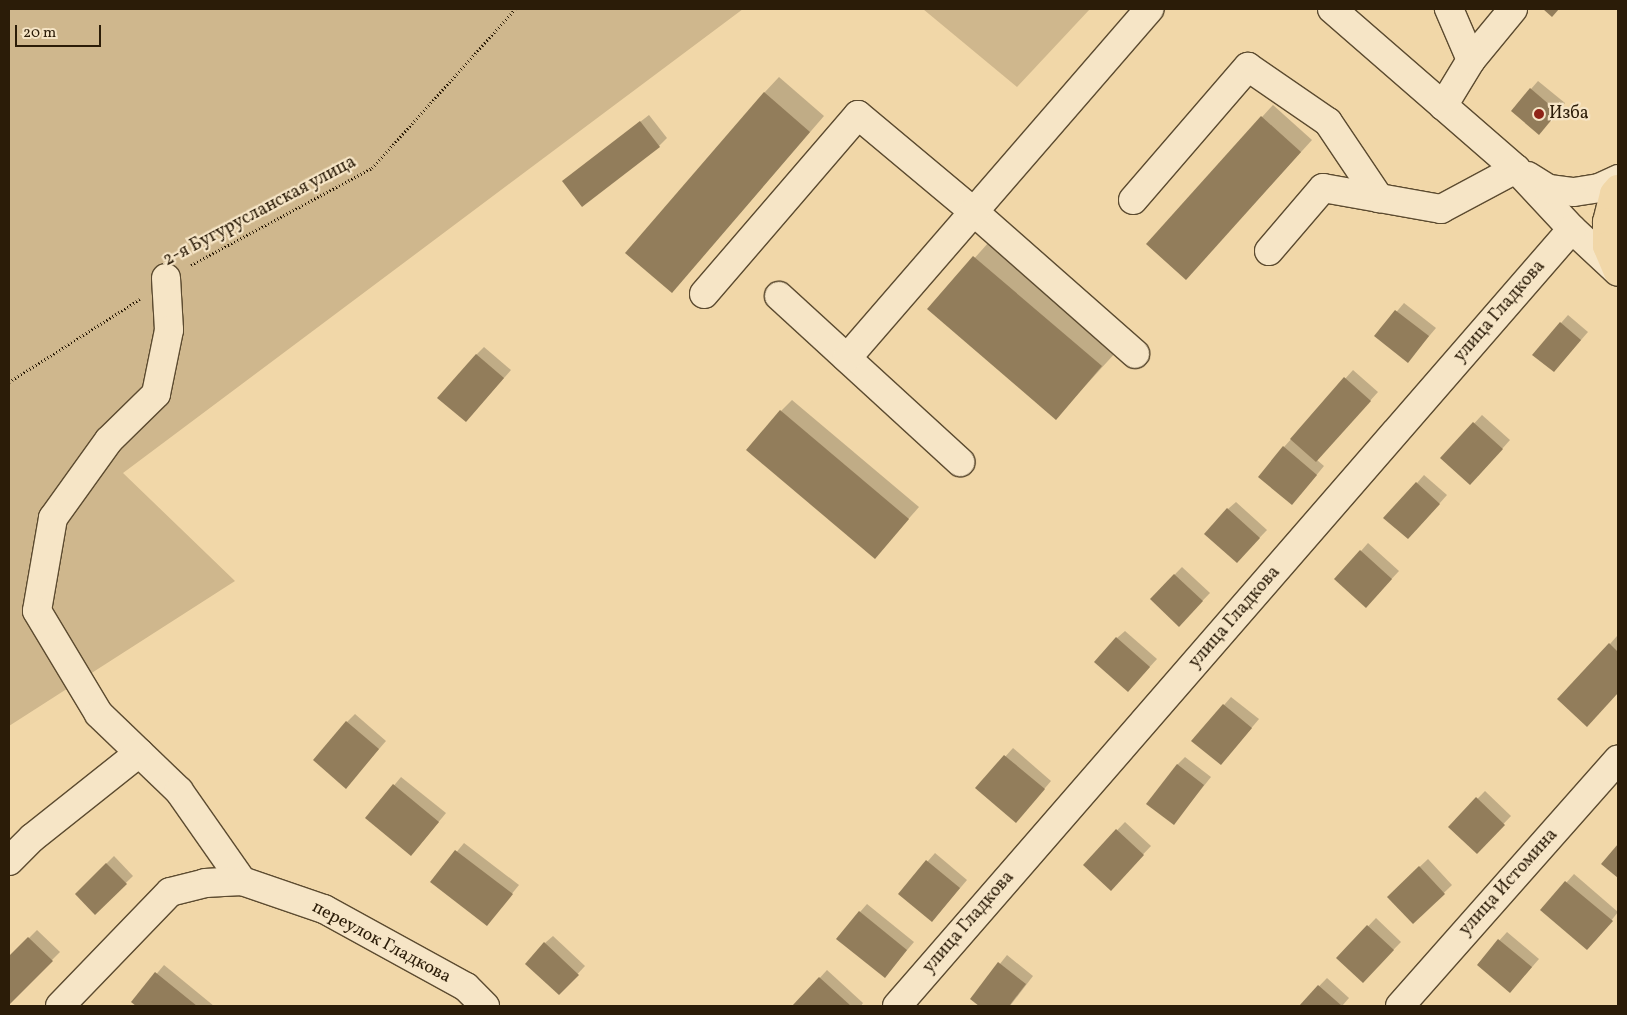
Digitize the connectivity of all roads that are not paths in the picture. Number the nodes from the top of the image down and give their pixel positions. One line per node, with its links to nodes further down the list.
1 (1148, 9): 12 (street)
2 (1332, 9): 6 (street)
3 (1449, 9): 5 (street)
4 (1513, 9): 5 (street)
5 (1471, 60): 6 (street)
6 (1442, 106): 7 (street)
7 (1516, 169): 8 (street); 10 (street); 13 (street)
8 (1618, 179)
9 (1618, 189): 15 (main road)
10 (1379, 198): 11 (street); 14 (street)
11 (1133, 200)
12 (972, 211): 17 (street); 19 (street); 20 (street)
13 (1572, 229): 15 (street); 28 (street, улица Гладкова)
14 (1269, 251)
15 (1617, 271)
16 (166, 278): 22 (street)
17 (704, 294)
18 (778, 296): 20 (street)
19 (1135, 354)
20 (847, 358): 21 (street)
21 (960, 462)
22 (139, 753): 24 (street); 25 (street)
23 (1618, 760): 29 (street, улица Истомина)
24 (9, 860)
25 (242, 881): 26 (street); 27 (street, переулок Гладкова)
26 (60, 1006)
27 (485, 1006)
28 (897, 1006)
29 (1400, 1006)

